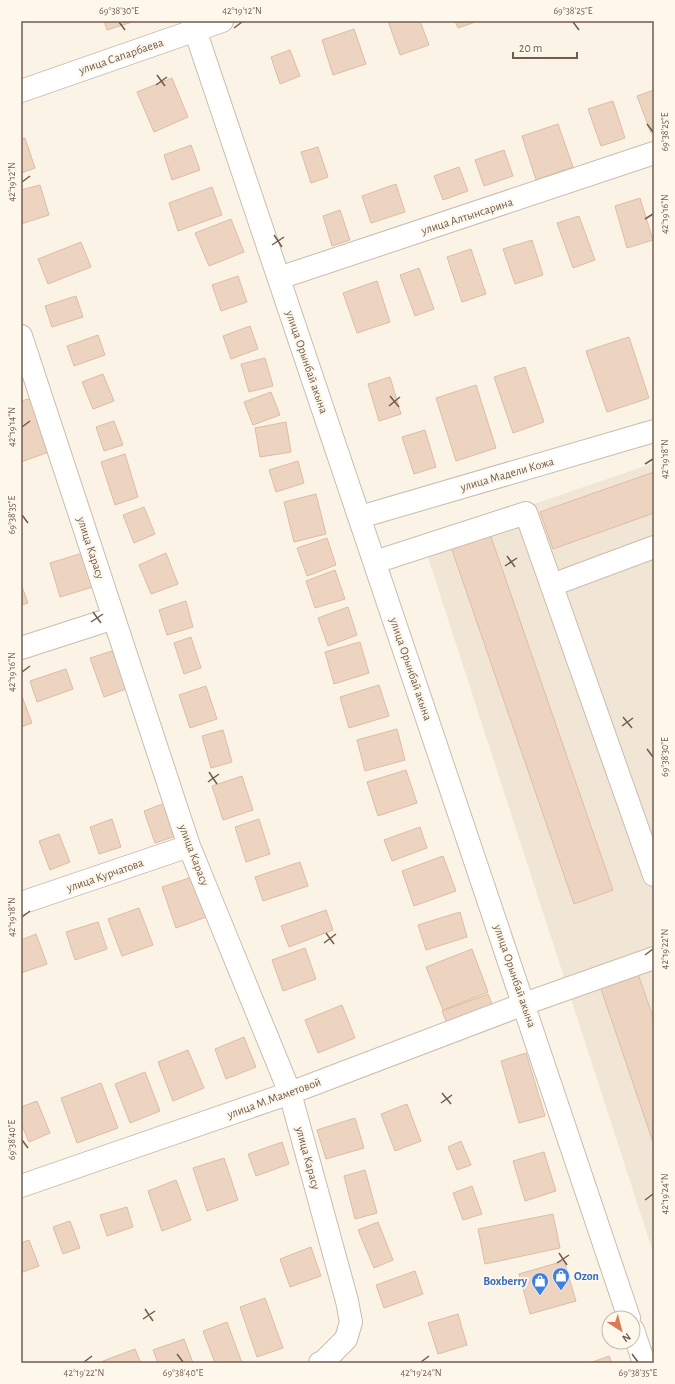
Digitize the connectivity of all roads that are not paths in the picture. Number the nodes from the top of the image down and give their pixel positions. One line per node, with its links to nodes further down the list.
1 (222, 21): 2 (street, улица Сапарбаева)
2 (194, 25): 3 (street, улица Сапарбаева); 5 (street, улица Орынбай акына)
3 (21, 91)
4 (654, 153): 5 (street, улица Алтынсарина)
5 (279, 278): 9 (street, улица Орынбай акына)
6 (21, 336): 7 (street, улица Карасу)
7 (29, 384): 13 (street, улица Карасу)
8 (654, 431): 9 (street, улица Мадели Кожа)
9 (360, 517): 11 (street, улица Орынбай акына)
10 (654, 547): 12 (street)
11 (375, 562): 12 (street); 19 (street, улица Орынбай акына)
12 (552, 584): 16 (street)
13 (114, 618): 14 (street); 15 (street, улица Карасу)
14 (21, 648)
15 (189, 846): 17 (street, улица Курчатова); 20 (street, улица Карасу)
16 (654, 875)
17 (21, 903)
18 (654, 958): 19 (street, улица М.Маметовой)
19 (524, 1004): 20 (street, улица М.Маметовой); 22 (street, улица Орынбай акына)
20 (290, 1093): 21 (street, улица М.Маметовой); 24 (street, улица Карасу)
21 (21, 1186)
22 (626, 1310)
23 (640, 1350): 25 (street)
24 (320, 1363)
25 (644, 1363)

